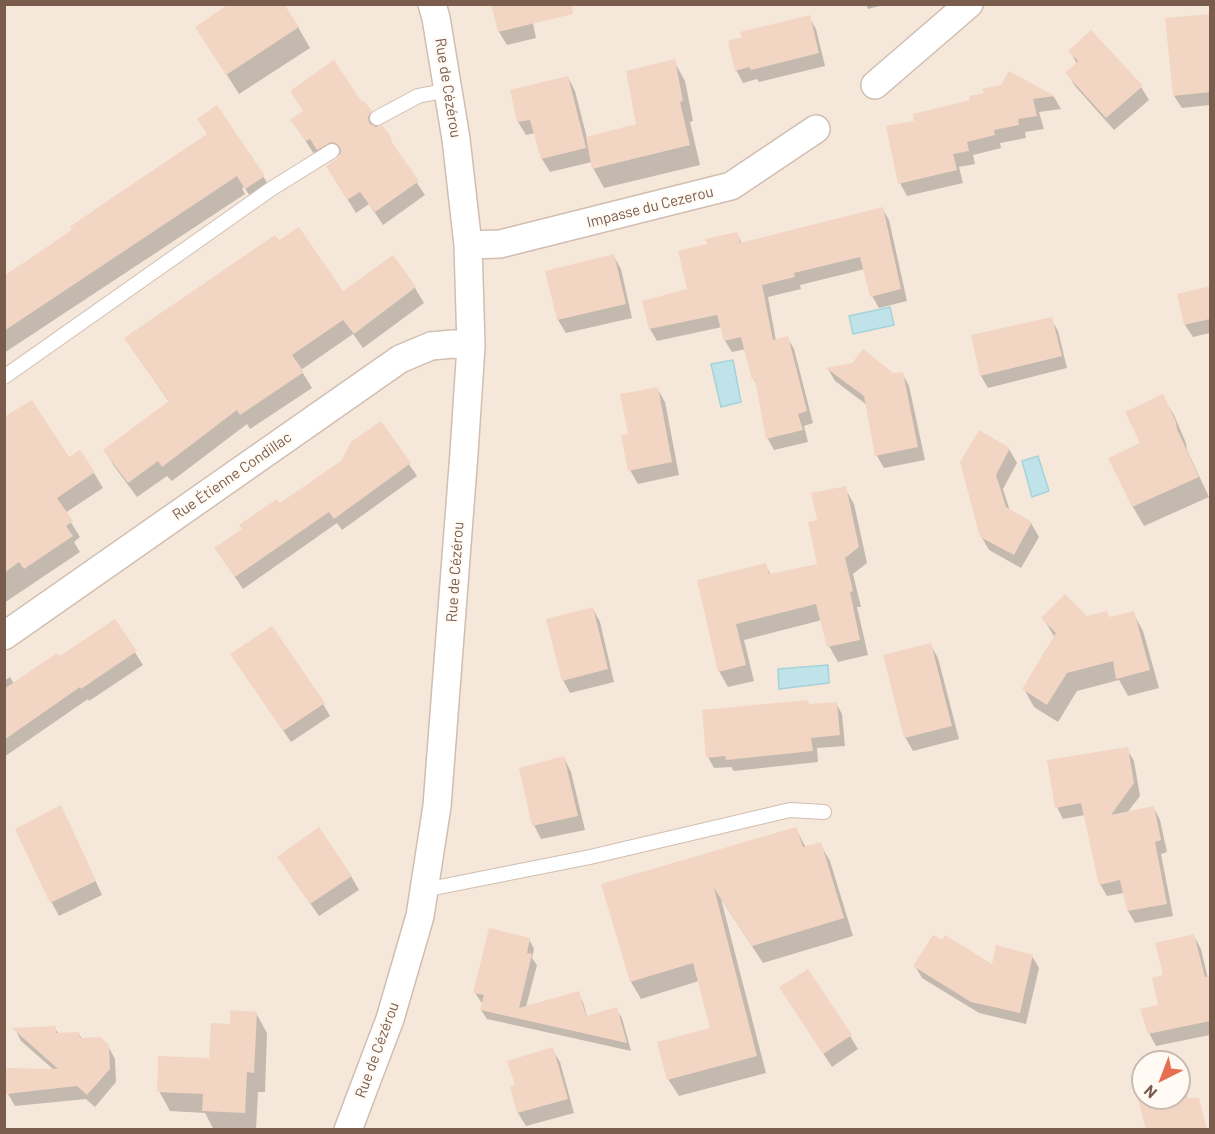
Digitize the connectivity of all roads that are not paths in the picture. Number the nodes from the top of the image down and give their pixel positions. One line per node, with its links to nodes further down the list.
1 (432, 4): 4 (street, Rue de Cézérou)
2 (969, 4): 3 (street)
3 (875, 85)
4 (448, 90): 5 (lane); 8 (street, Rue de Cézérou)
5 (377, 118)
6 (816, 129): 8 (street, Impasse du Cezerou)
7 (332, 151): 10 (lane)
8 (468, 245): 9 (street, Rue de Cézérou)
9 (471, 346): 11 (street, Rue Étienne Condillac); 13 (street, Rue de Cézérou)
10 (4, 377)
11 (4, 636)
12 (825, 812): 13 (lane)
13 (424, 890): 14 (street, Rue de Cézérou)
14 (348, 1130)

